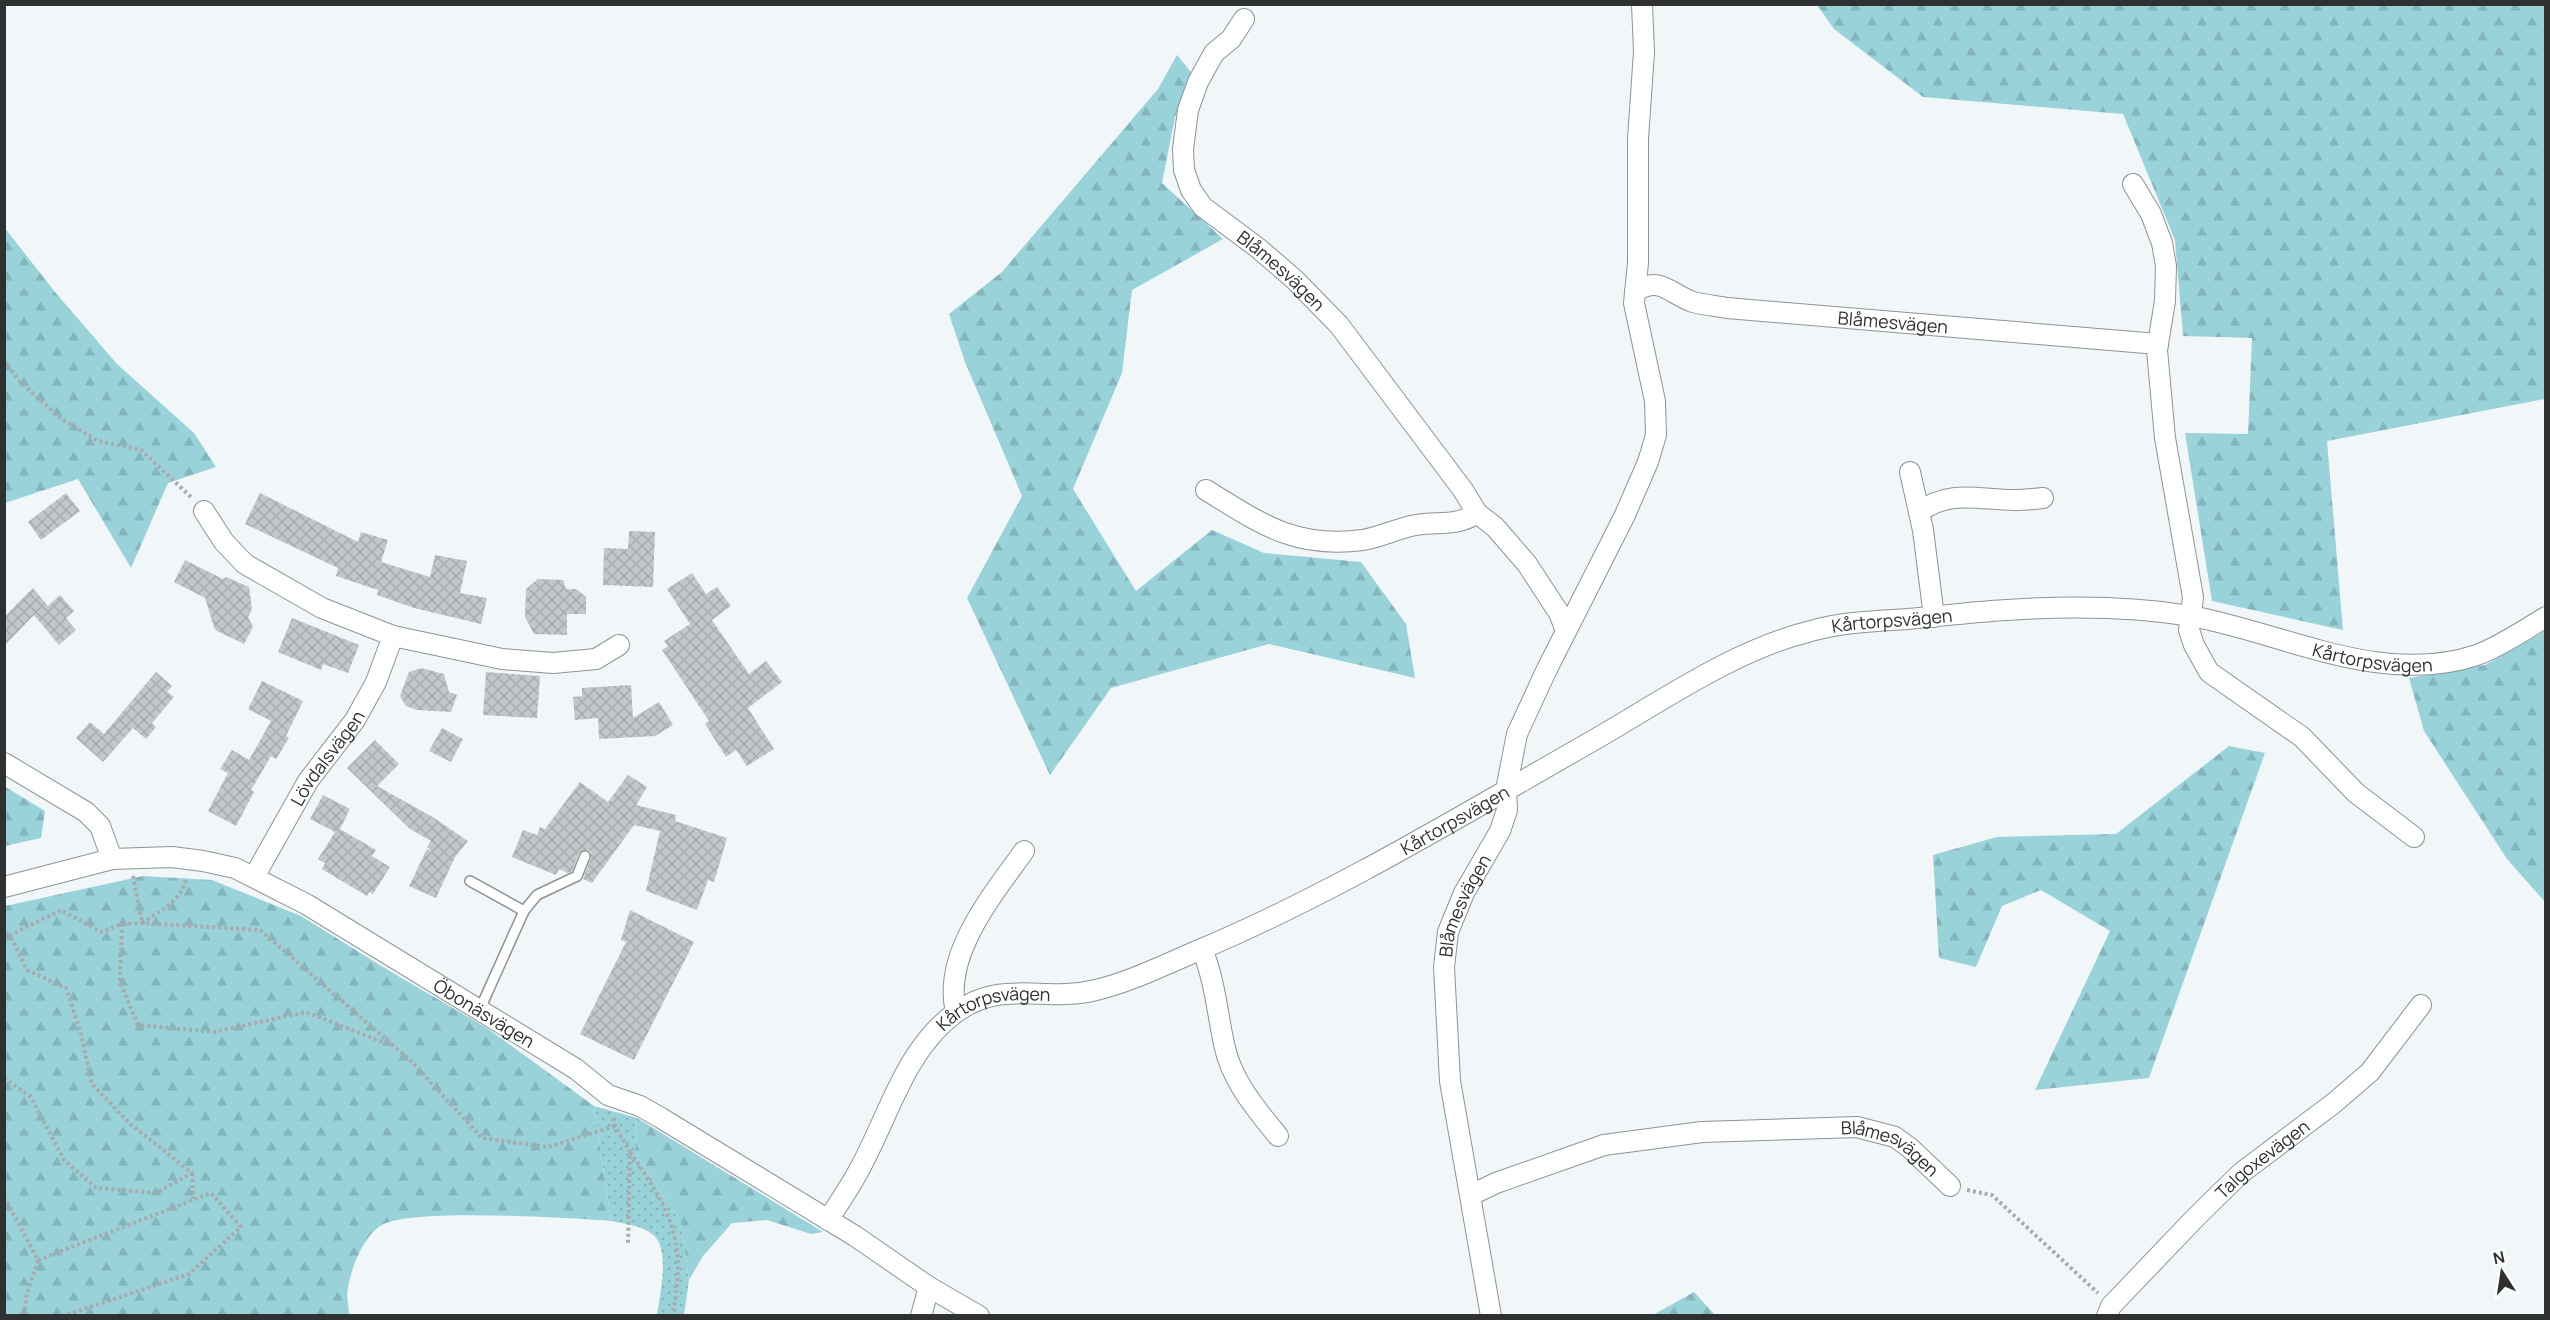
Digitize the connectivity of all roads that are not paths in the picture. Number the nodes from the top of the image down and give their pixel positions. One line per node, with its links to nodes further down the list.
1 (1642, 4): 4 (street, Blåmesvägen)
2 (1244, 19): 11 (street, Blåmesvägen)
3 (2133, 184): 5 (street)
4 (1635, 291): 5 (street, Blåmesvägen); 15 (street, Blåmesvägen)
5 (2158, 344): 13 (street)
6 (1910, 472): 10 (street)
7 (1206, 490): 11 (street)
8 (2043, 498): 10 (street)
9 (204, 511): 16 (street)
10 (1919, 512): 12 (street)
11 (1477, 513): 15 (street, Blåmesvägen)
12 (1934, 617): 13 (street, Kårtorpsvägen); 19 (street, Kårtorpsvägen)
13 (2192, 617): 14 (street, Kårtorpsvägen); 20 (street)
14 (2546, 617)
15 (1566, 631): 19 (street, Blåmesvägen)
16 (393, 636): 17 (street); 24 (street, Lövdalsvägen)
17 (620, 645)
18 (4, 763): 23 (street)
19 (1506, 790): 28 (street, Kårtorpsvägen); 34 (street, Blåmesvägen)
20 (2414, 837)
21 (1024, 851): 31 (street)
22 (585, 856): 27 (lane)
23 (116, 859): 24 (street, Öbonäsvägen); 26 (street, Öbonäsvägen)
24 (254, 877): 30 (street, Öbonäsvägen)
25 (470, 881): 27 (lane)
26 (4, 887)
27 (524, 910): 30 (lane)
28 (1202, 949): 31 (street, Kårtorpsvägen); 32 (street)
29 (2421, 1005): 37 (street, Talgoxevägen)
30 (480, 1009): 35 (street, Öbonäsvägen)
31 (956, 1012): 35 (street, Kårtorpsvägen)
32 (1278, 1136)
33 (1950, 1186): 34 (street, Blåmesvägen)
34 (1471, 1196): 40 (street, Blåmesvägen)
35 (828, 1220): 36 (street, Öbonäsvägen)
36 (929, 1287): 38 (street); 39 (street, Öbonäsvägen)
37 (2109, 1311)
38 (921, 1316)
39 (979, 1316)
40 (1491, 1316)

